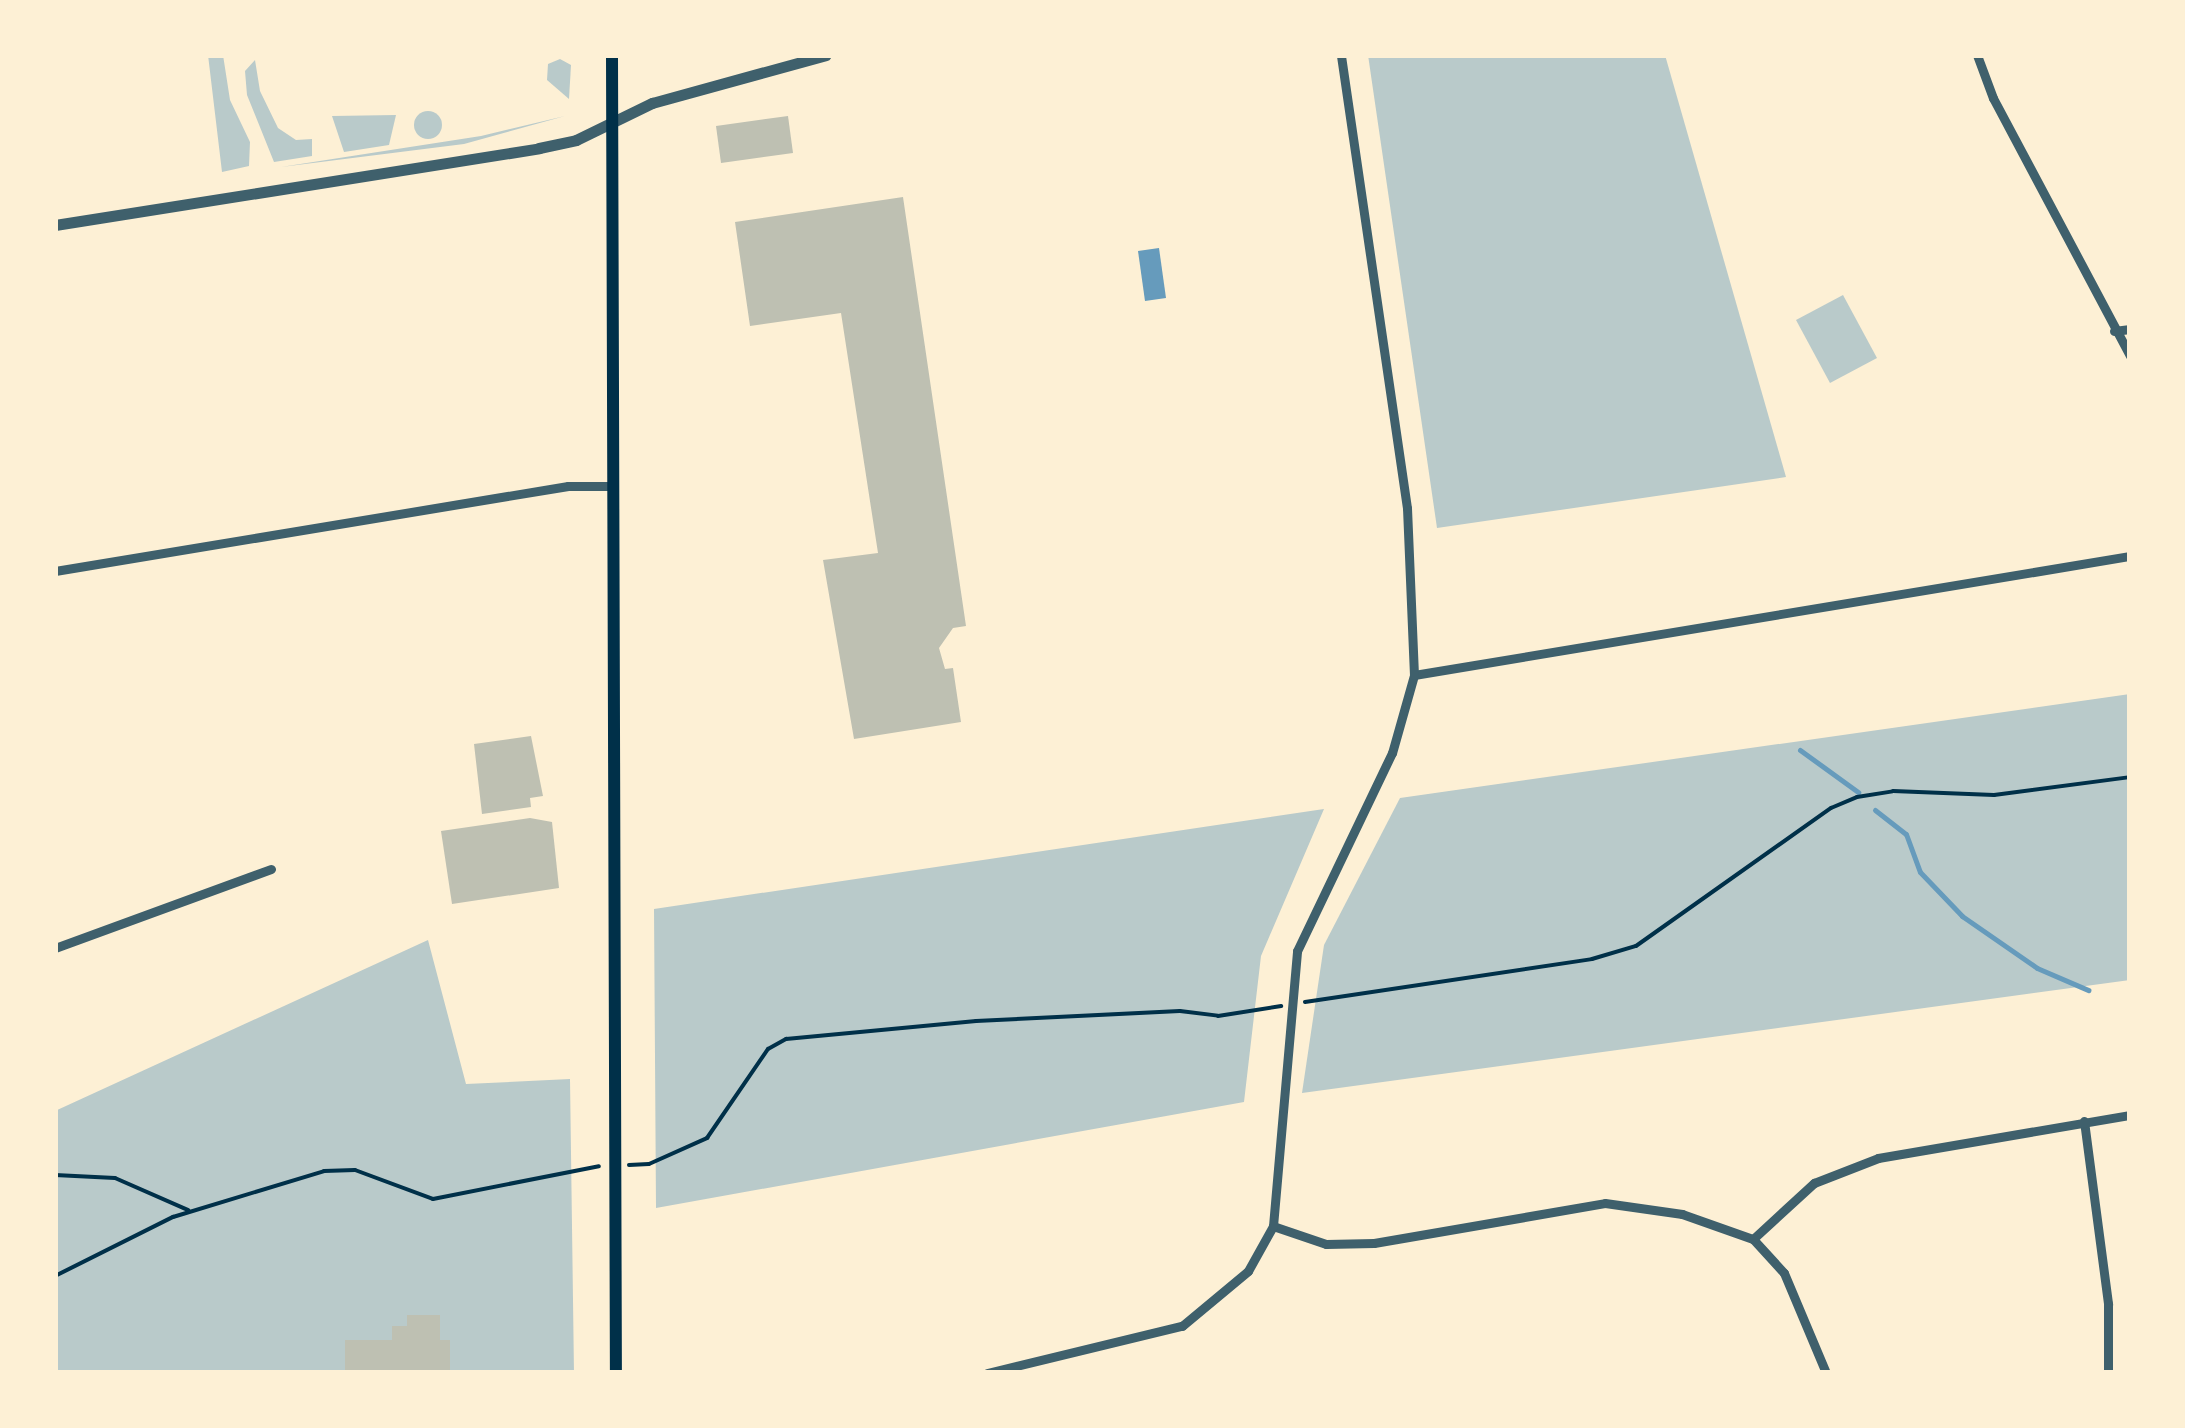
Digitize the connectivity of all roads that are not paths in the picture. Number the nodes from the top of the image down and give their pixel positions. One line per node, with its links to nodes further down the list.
1 (612, 55): 5 (main road)
2 (826, 55): 5 (street)
3 (1341, 55): 13 (street)
4 (1977, 55): 8 (street)
5 (613, 123): 6 (street); 10 (main road)
6 (55, 225)
7 (2130, 329): 8 (street)
8 (2114, 331): 9 (street)
9 (2130, 356)
10 (609, 486): 12 (street); 20 (main road)
11 (2130, 556): 13 (street)
12 (55, 571)
13 (1414, 674): 18 (street)
14 (271, 868): 15 (street)
15 (55, 948)
16 (2130, 1115): 17 (street)
17 (2084, 1121): 19 (street); 23 (street)
18 (1273, 1226): 19 (street); 21 (street)
19 (1752, 1239): 22 (street)
20 (616, 1373)
21 (986, 1373)
22 (1826, 1373)
23 (2108, 1373)

